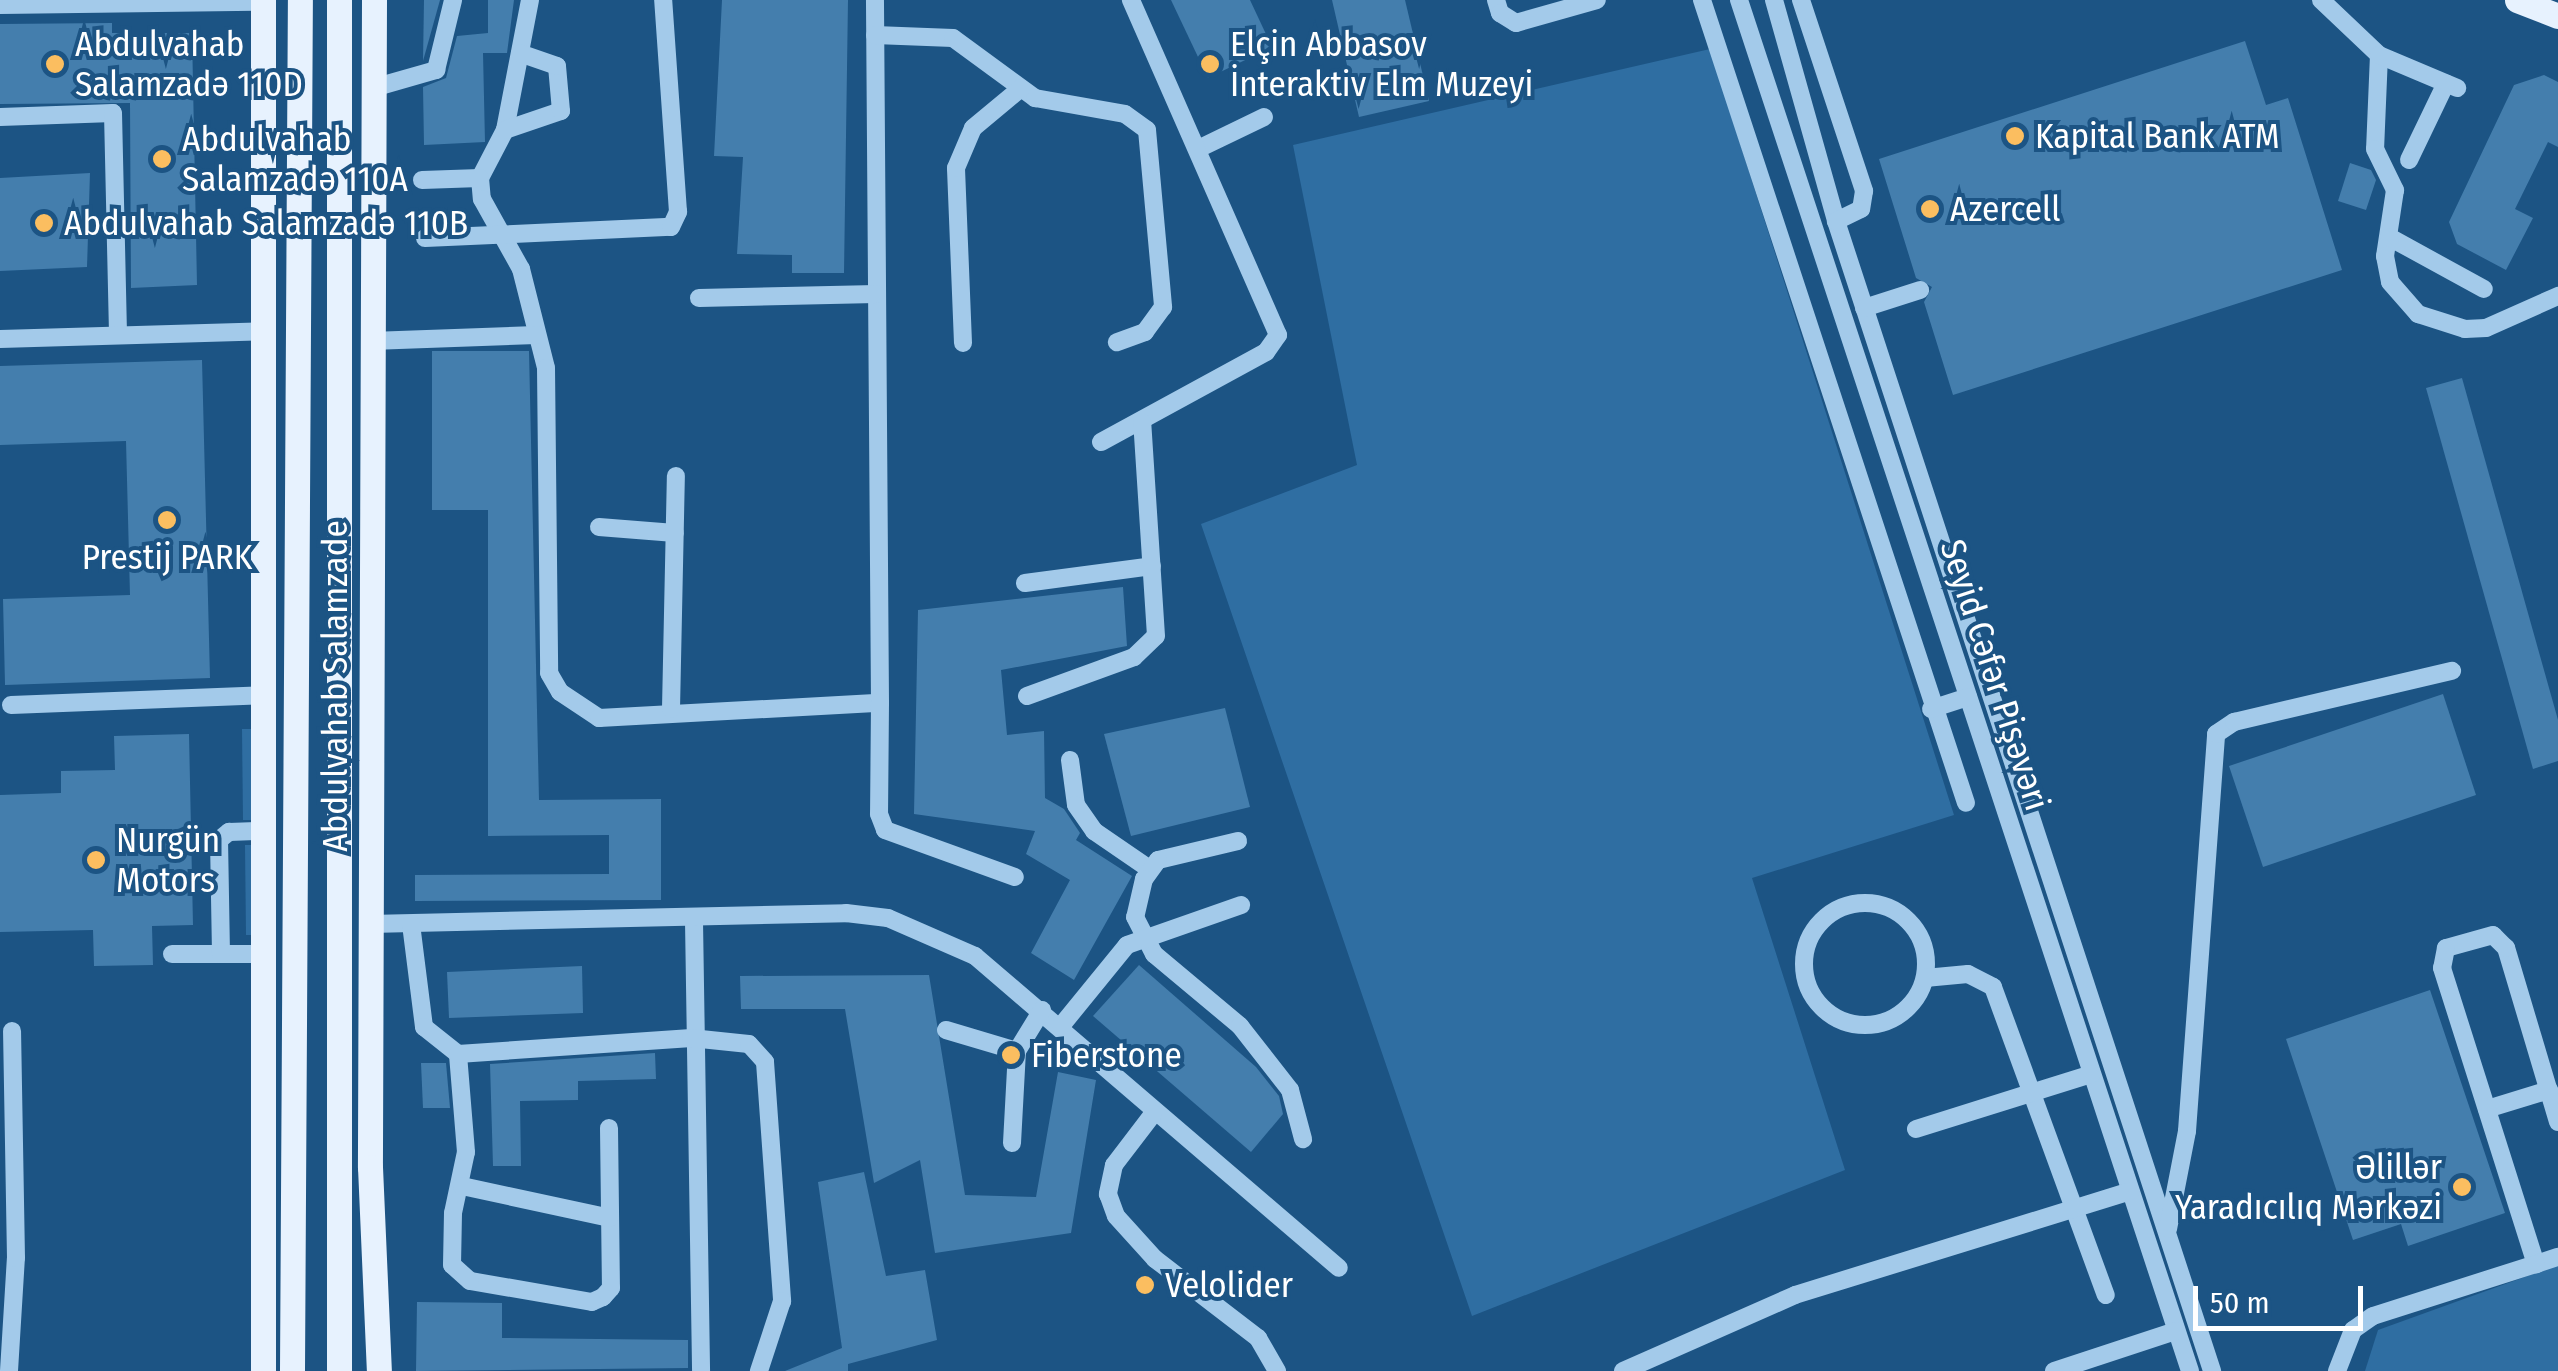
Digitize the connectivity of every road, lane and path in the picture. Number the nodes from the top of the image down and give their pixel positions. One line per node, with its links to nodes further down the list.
1 (339, 0): 68 (main road, Abdulvahab Salamzade)
2 (374, 0): 25 (main road, Abdulvahab Salamzade)
3 (452, 0): 25 (street)
4 (530, 0): 23 (street)
5 (663, 0): 35 (street)
6 (875, 0): 21 (street)
7 (1131, 0): 30 (street)
8 (1496, 0): 17 (street)
9 (1702, 0): 65 (street)
10 (1738, 0): 22 (street, Seyid Cəfər Pişəvəri)
11 (1774, 0): 20 (street, Seyid Cəfər Pişəvəri)
12 (1801, 0): 34 (street)
13 (2322, 0): 24 (street)
14 (2517, 0): 19 (main road)
15 (263, 1): 18 (street); 44 (main road, Abdulvahab Salamzade)
16 (300, 1): 69 (main road, Abdulvahab Salamzade)
17 (1587, 1)
18 (0, 5)
19 (2558, 16)
20 (1785, 32): 22 (street); 34 (street, Seyid Cəfər Pişəvəri)
21 (875, 36): 26 (street); 40 (street)
22 (1754, 44): 61 (street, Seyid Cəfər Pişəvəri)
23 (520, 53): 29 (street); 29 (street)
24 (2379, 54): 31 (street); 36 (street)
25 (373, 88): 48 (main road, Abdulvahab Salamzade)
26 (1022, 88): 49 (street); 50 (street)
27 (0, 117): 45 (street)
28 (1264, 117): 30 (street)
29 (505, 130): 32 (street)
30 (1200, 148): 51 (street)
31 (2408, 160)
32 (480, 178): 33 (street); 35 (street)
33 (422, 180)
34 (1836, 221): 43 (street, Seyid Cəfər Pişəvəri)
35 (497, 233): 37 (street); 46 (street)
36 (2389, 237): 38 (street); 41 (street)
37 (425, 238)
38 (2484, 289)
39 (1920, 290): 43 (street)
40 (876, 294): 42 (street); 62 (street)
41 (2558, 296)
42 (699, 298)
43 (1864, 308): 111 (street, Seyid Cəfər Pişəvəri)
44 (264, 331): 45 (street); 59 (main road, Abdulvahab Salamzade)
45 (118, 334): 47 (street)
46 (536, 335): 48 (street); 64 (street)
47 (0, 339)
48 (371, 341): 73 (main road, Abdulvahab Salamzade)
49 (962, 342)
50 (1117, 342)
51 (1142, 422): 52 (street); 56 (street)
52 (1101, 442)
53 (676, 476): 55 (street)
54 (599, 528): 55 (street)
55 (675, 533): 64 (street)
56 (1152, 566): 57 (street); 60 (street)
57 (1025, 583)
58 (2452, 672): 111 (street)
59 (266, 695): 63 (street); 70 (main road, Abdulvahab Salamzade)
60 (1027, 696)
61 (1968, 697): 65 (street); 94 (street, Seyid Cəfər Pişəvəri)
62 (880, 703): 64 (street); 75 (street)
63 (11, 705)
64 (672, 709)
65 (1931, 709): 67 (street)
66 (1070, 760): 74 (street)
67 (1966, 803)
68 (339, 808): 73 (main road); 96 (main road, Abdulvahab Salamzade)
69 (294, 815): 72 (main road); 95 (main road, Abdulvahab Salamzade)
70 (266, 831): 72 (main road, Abdulvahab Salamzade); 82 (street)
71 (1238, 841): 74 (street)
72 (265, 868): 83 (main road, Abdulvahab Salamzade)
73 (370, 868): 78 (main road, Abdulvahab Salamzade)
74 (1148, 868): 80 (street)
75 (1015, 876)
76 (1240, 905): 80 (street)
77 (694, 921): 79 (street); 85 (street); 91 (street)
78 (370, 924): 79 (street); 86 (main road, Abdulvahab Salamzade)
79 (411, 924): 93 (street)
80 (1141, 936): 87 (street); 105 (street)
81 (172, 954): 82 (street)
82 (221, 954): 83 (street)
83 (265, 954): 88 (main road, Abdulvahab Salamzade)
84 (1924, 978): 84 (street); 98 (street)
85 (1042, 1010): 87 (street); 92 (street)
86 (370, 1025): 96 (main road); 122 (main road, Abdulvahab Salamzade)
87 (1061, 1026): 100 (street)
88 (264, 1029): 95 (main road); 119 (main road, Abdulvahab Salamzade)
89 (946, 1030): 92 (street)
90 (12, 1032): 102 (street)
91 (691, 1038): 93 (street); 117 (street); 123 (street)
92 (1017, 1050): 106 (street)
93 (458, 1054): 107 (street)
94 (2092, 1074): 98 (street); 108 (street, Seyid Cəfər Pişəvəri)
95 (292, 1090): 120 (main road, Abdulvahab Salamzade)
96 (339, 1090): 121 (main road, Abdulvahab Salamzade)
97 (2548, 1090): 99 (street); 99 (street); 101 (street)
98 (2032, 1092): 104 (street); 109 (street)
99 (2487, 1109): 113 (street)
100 (1153, 1114): 114 (street); 124 (street)
101 (2558, 1122)
102 (5, 1124): 118 (street)
103 (609, 1128): 110 (street)
104 (1916, 1129)
105 (1303, 1140)
106 (1012, 1142)
107 (462, 1186): 110 (street); 110 (street)
108 (2130, 1191): 109 (street); 116 (street, Seyid Cəfər Pişəvəri)
109 (2072, 1212): 115 (street); 125 (street)
110 (610, 1218)
111 (2167, 1234): 128 (street, Seyid Cəfər Pişəvəri)
112 (2558, 1257): 113 (street)
113 (2536, 1264): 129 (street)
114 (1339, 1268)
115 (2106, 1295)
116 (2176, 1331): 126 (street); 127 (street, Seyid Cəfər Pişəvəri)
117 (755, 1370)
118 (8, 1371)
119 (263, 1371)
120 (292, 1371)
121 (339, 1371)
122 (379, 1371)
123 (701, 1371)
124 (1278, 1371)
125 (1623, 1371)
126 (2054, 1371)
127 (2190, 1371)
128 (2212, 1371)
129 (2336, 1371)

